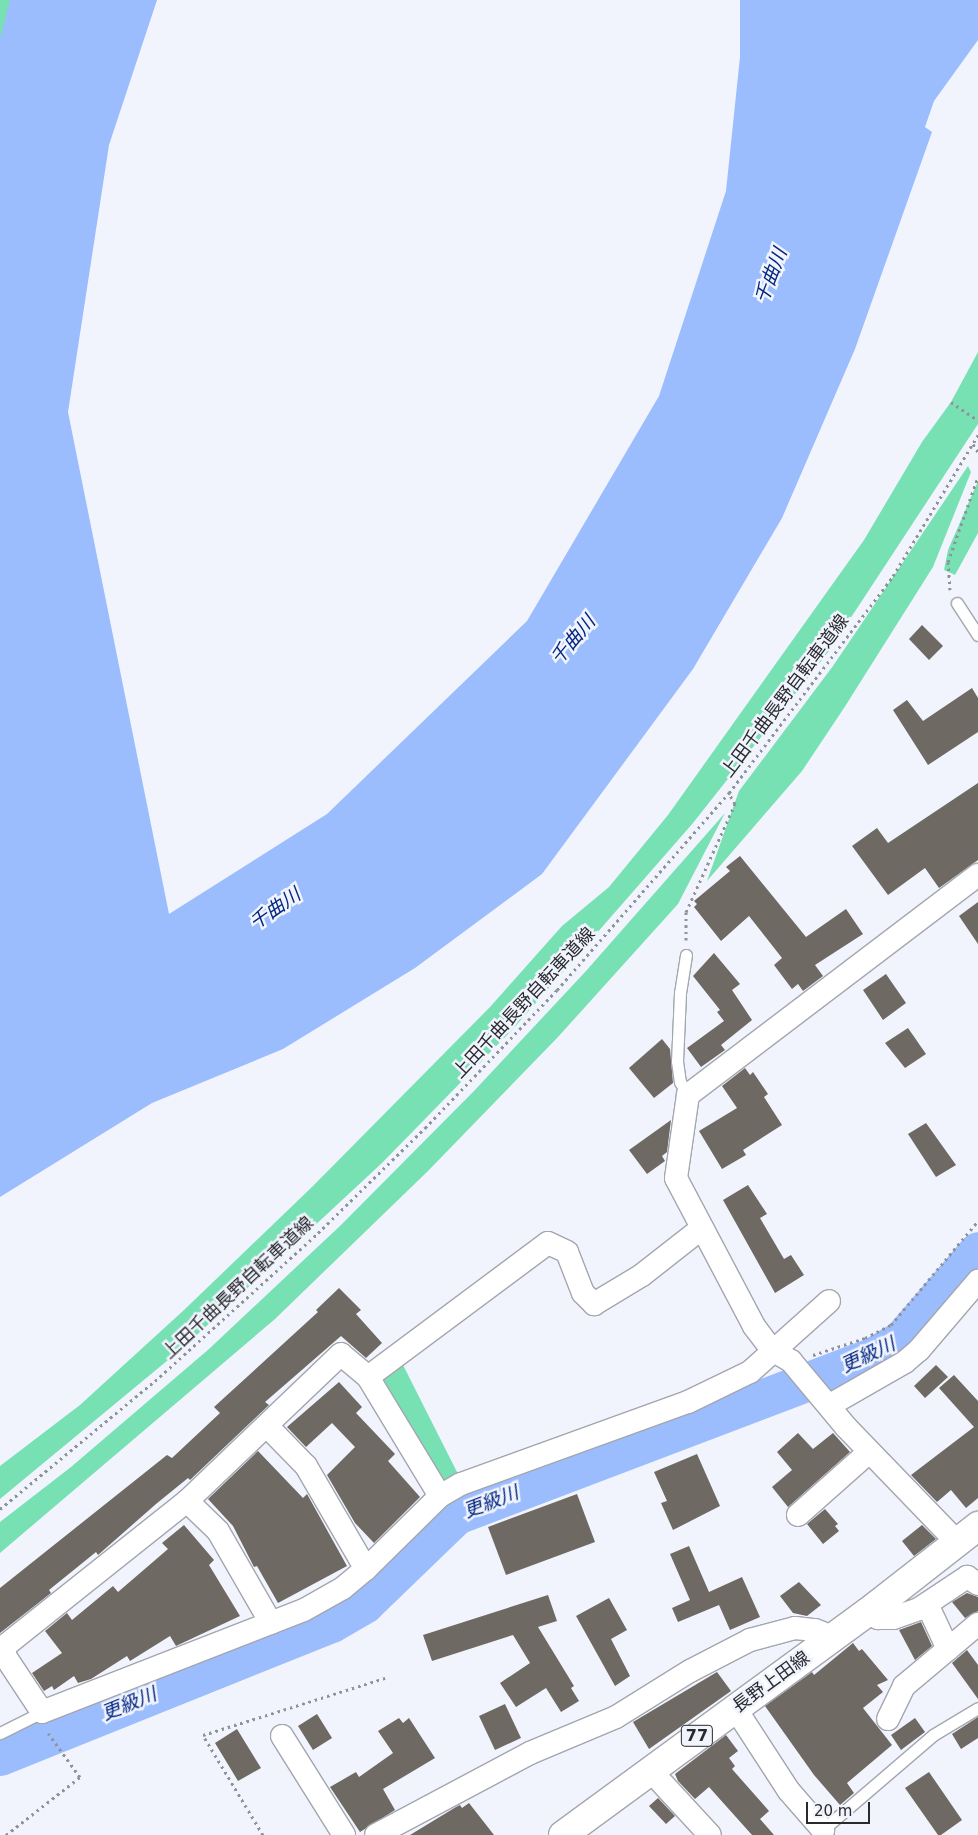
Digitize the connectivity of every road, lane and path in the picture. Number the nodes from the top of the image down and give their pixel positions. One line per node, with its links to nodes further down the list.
1 (951, 402): 2 (path)
2 (978, 420)
3 (978, 435): 4 (path, 上田千曲長野自転車道線)
4 (973, 444): 5 (path); 9 (path, 上田千曲長野自転車道線)
5 (978, 452)
6 (978, 477): 7 (path)
7 (957, 603): 8 (lane)
8 (978, 635)
9 (729, 793): 11 (path); 24 (path, 上田千曲長野自転車道線)
10 (978, 875): 12 (street)
11 (686, 955): 12 (lane)
12 (688, 1095): 14 (street)
13 (978, 1221): 17 (path)
14 (702, 1228): 17 (street); 18 (street)
15 (978, 1281): 19 (street)
16 (829, 1301): 17 (street)
17 (786, 1358): 19 (street); 22 (street)
18 (368, 1377): 20 (street); 22 (street)
19 (826, 1399): 21 (street)
20 (267, 1426): 23 (street); 27 (street)
21 (869, 1452): 25 (street); 26 (street)
22 (440, 1496): 27 (street)
23 (187, 1502): 31 (street); 38 (street)
24 (0, 1509)
25 (798, 1515)
26 (967, 1534): 30 (main road, 長野上田線 / 77)
27 (366, 1569): 31 (street)
28 (978, 1584): 29 (street)
29 (927, 1604): 30 (street); 34 (street)
30 (868, 1612): 33 (main road, 長野上田線 / 77)
31 (271, 1623): 38 (street)
32 (978, 1624): 34 (street)
33 (832, 1637): 36 (main road, 長野上田線 / 77); 47 (street)
34 (948, 1649): 39 (street)
35 (385, 1678): 45 (path)
36 (735, 1708): 42 (main road, 長野上田線 / 77); 43 (street)
37 (978, 1708): 43 (lane)
38 (39, 1714): 40 (lane); 44 (path)
39 (888, 1719)
40 (0, 1733)
41 (282, 1736): 46 (street)
42 (650, 1770): 48 (main road, 長野上田線 / 77); 49 (street)
43 (820, 1832)
44 (6, 1835)
45 (263, 1835)
46 (344, 1835)
47 (376, 1835)
48 (563, 1835)
49 (710, 1835)

